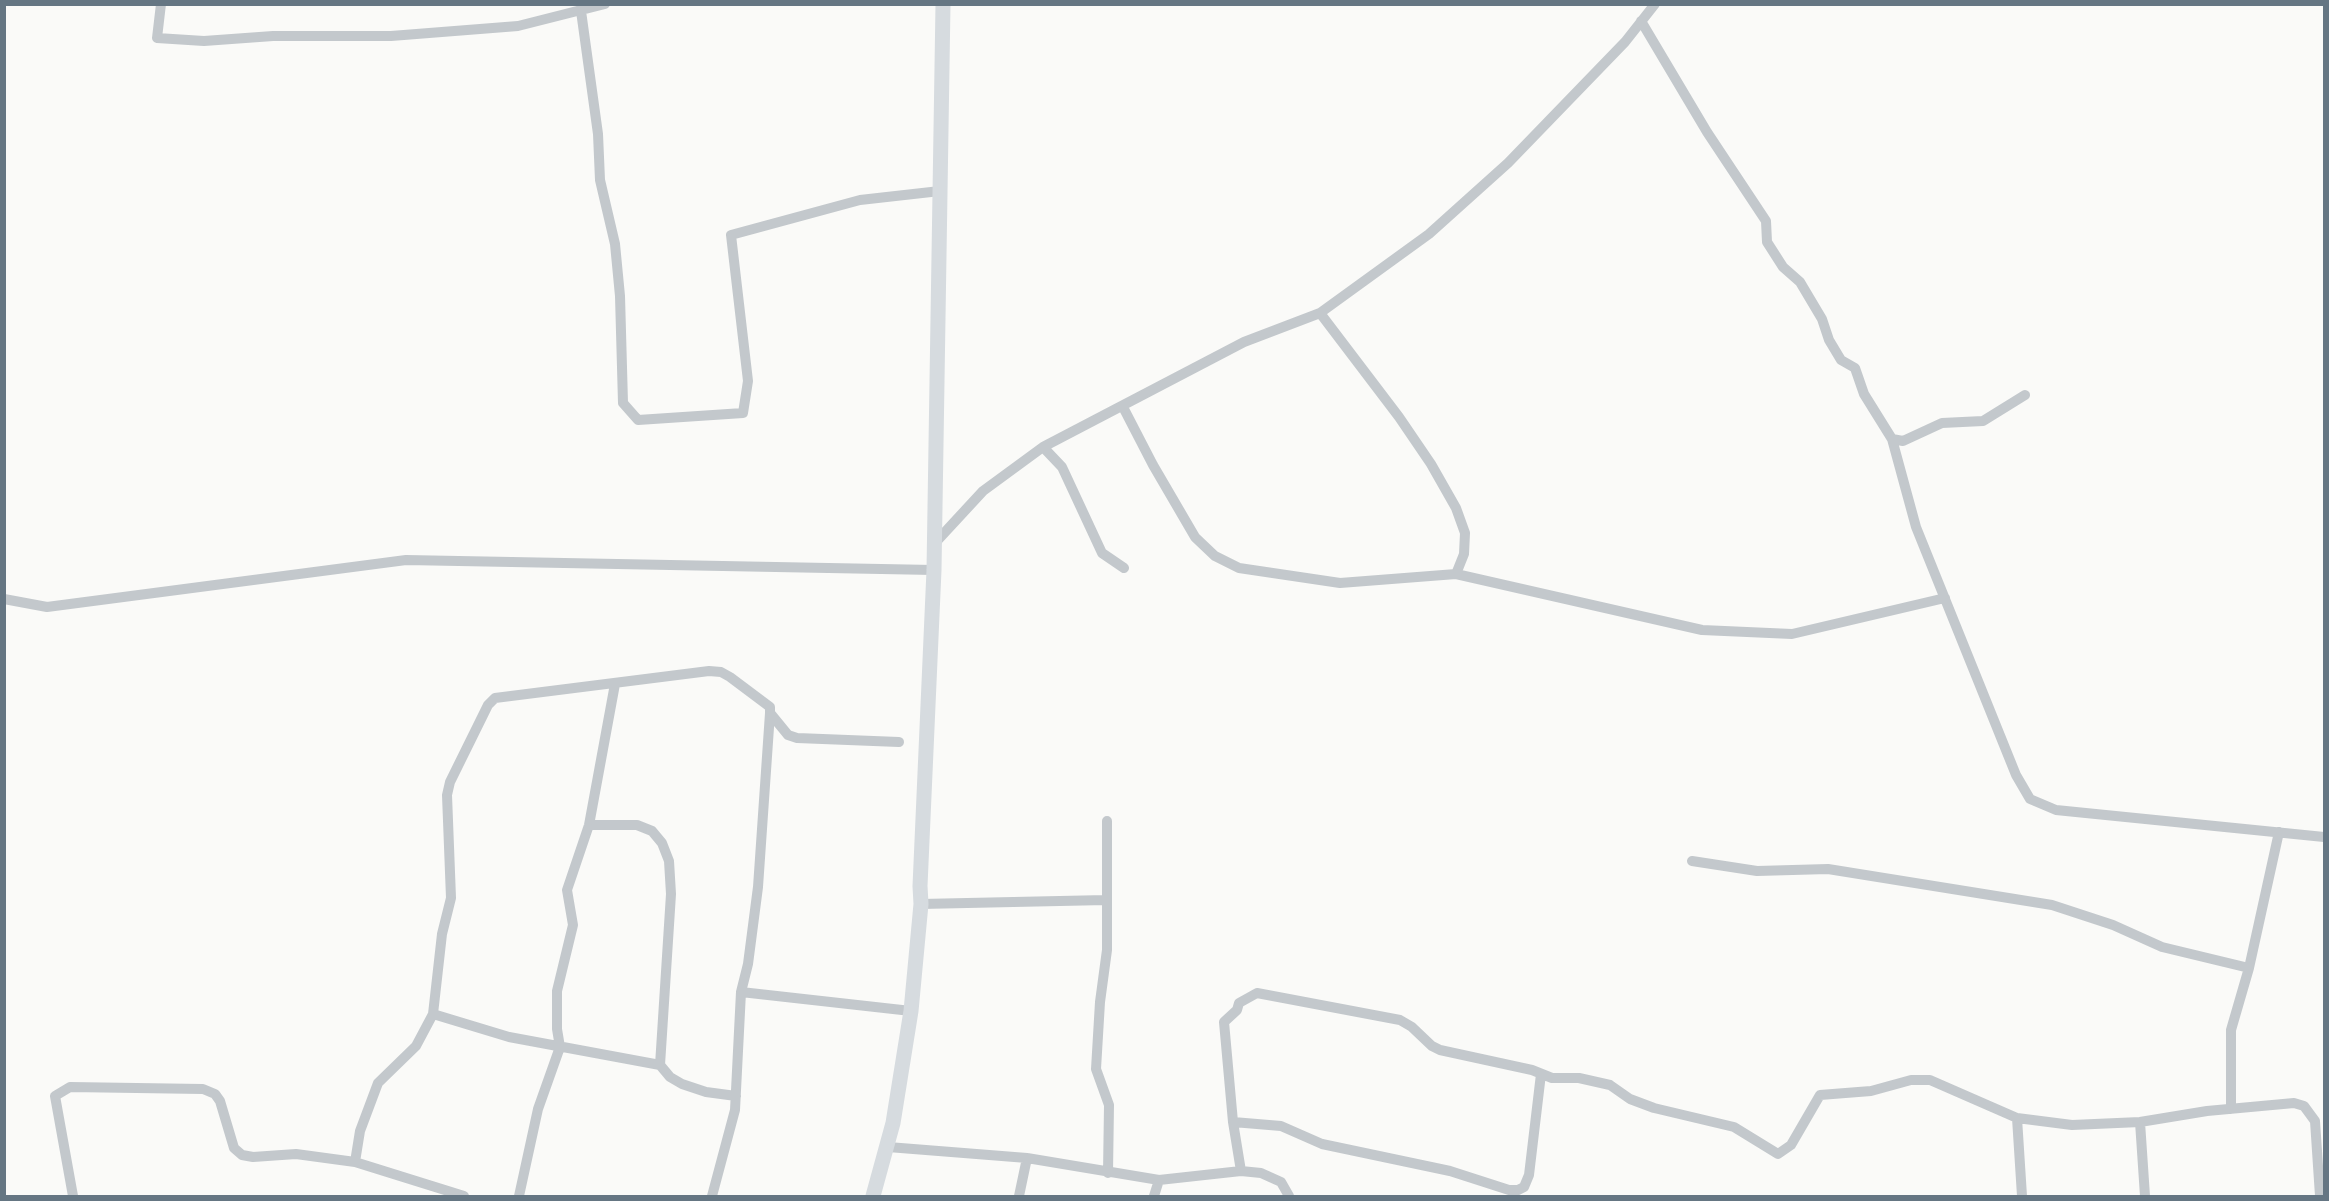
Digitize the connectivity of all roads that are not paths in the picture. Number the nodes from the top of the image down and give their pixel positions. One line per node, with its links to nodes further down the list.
1 (161, 4): 5 (street)
2 (605, 4): 5 (street)
3 (943, 4): 7 (main road)
4 (1655, 4): 6 (street)
5 (581, 11): 7 (street)
6 (1641, 21): 8 (street); 11 (street)
7 (940, 191): 13 (main road)
8 (1320, 313): 10 (street); 16 (street)
9 (2025, 395): 11 (street)
10 (1123, 407): 12 (street); 16 (street)
11 (1892, 440): 17 (street)
12 (1042, 447): 13 (street); 14 (street)
13 (934, 544): 15 (main road)
14 (1124, 568)
15 (934, 570): 18 (street); 28 (main road)
16 (1456, 574): 17 (street)
17 (1945, 598): 24 (street)
18 (4, 599)
19 (615, 684): 20 (street); 23 (street); 32 (street)
20 (770, 713): 21 (street); 30 (street)
21 (899, 742)
22 (1107, 820): 27 (street)
23 (589, 825): 33 (street); 34 (street)
24 (2279, 832): 25 (street); 29 (street)
25 (2325, 837)
26 (1692, 861): 29 (street)
27 (1106, 900): 28 (street); 45 (street)
28 (921, 904): 31 (main road)
29 (2249, 968): 37 (street)
30 (741, 992): 31 (street); 36 (street)
31 (911, 1011): 41 (main road)
32 (433, 1014): 33 (street); 43 (street)
33 (560, 1047): 34 (street); 49 (street)
34 (660, 1065): 36 (street)
35 (1541, 1074): 38 (street); 39 (street); 39 (street)
36 (736, 1096): 50 (street)
37 (2231, 1108): 40 (street); 57 (street)
38 (2017, 1118): 40 (street); 55 (street)
39 (1233, 1122): 44 (street)
40 (2140, 1122): 56 (street)
41 (888, 1147): 42 (street); 51 (main road)
42 (1027, 1158): 45 (street); 52 (street)
43 (355, 1162): 47 (street); 48 (street)
44 (1241, 1171): 46 (street); 54 (street)
45 (1108, 1173): 46 (street)
46 (1159, 1180): 53 (street)
47 (73, 1197)
48 (464, 1197)
49 (519, 1197)
50 (712, 1197)
51 (873, 1197)
52 (1019, 1197)
53 (1154, 1197)
54 (1289, 1197)
55 (2022, 1197)
56 (2145, 1197)
57 (2320, 1197)

